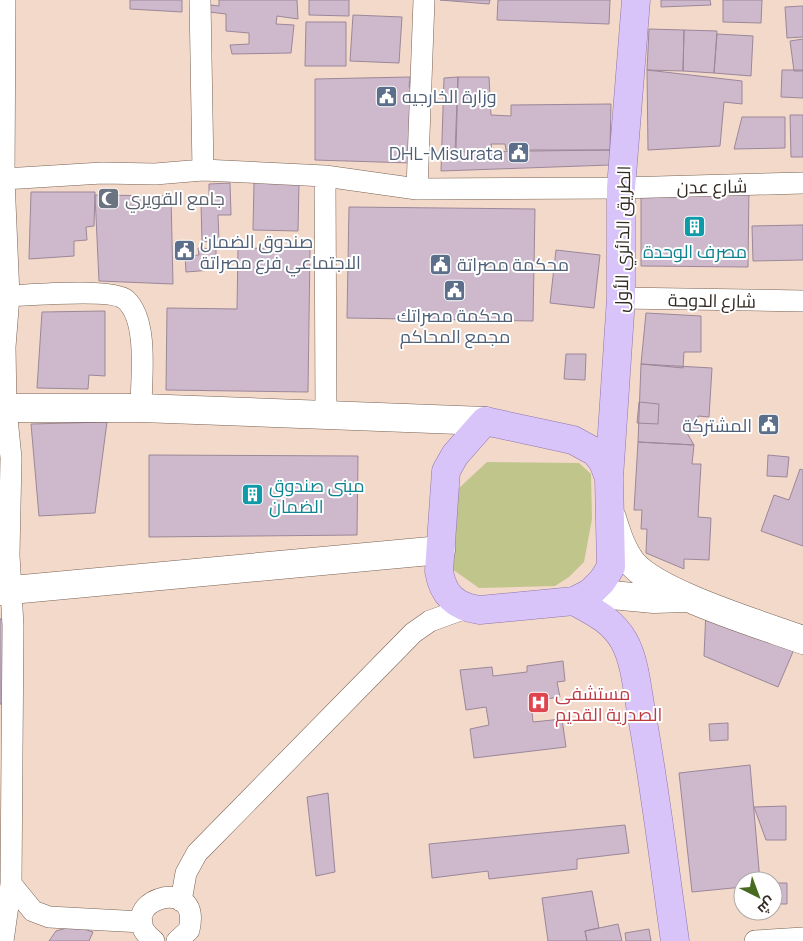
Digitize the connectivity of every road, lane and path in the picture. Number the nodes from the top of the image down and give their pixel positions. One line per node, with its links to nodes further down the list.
1 (5, 0): 7 (street)
2 (200, 0): 5 (street)
3 (424, 0): 10 (street)
4 (636, 0): 9 (main road, الطريق الدائري الأول)
5 (203, 170): 6 (street, شارع عدن); 7 (street, شارع عدن)
6 (325, 176): 10 (street, شارع عدن); 16 (street)
7 (4, 180): 11 (street)
8 (803, 183): 9 (street, شارع عدن)
9 (621, 188): 10 (street, شارع عدن); 12 (main road, الطريق الدائري الأول)
10 (417, 189)
11 (9, 296): 14 (street); 15 (street)
12 (621, 298): 13 (street, شارع الدوحة); 18 (main road, الطريق الدائري الأول)
13 (803, 301)
14 (3, 408): 15 (main road); 21 (street)
15 (141, 408): 16 (main road)
16 (326, 414): 17 (main road)
17 (485, 421): 18 (main road); 20 (main road)
18 (609, 478): 19 (main road, الطريق الدائري الأول)
19 (611, 514): 22 (main road, الطريق الدائري الأول); 23 (main road)
20 (441, 550): 21 (main road); 24 (main road)
21 (6, 590): 26 (street)
22 (582, 597): 23 (main road); 24 (main road); 33 (main road)
23 (690, 598): 25 (main road)
24 (466, 608): 27 (street)
25 (803, 640)
26 (11, 884): 28 (street); 29 (street)
27 (181, 901): 28 (street); 32 (street)
28 (142, 922): 31 (street)
29 (2, 930)
30 (803, 938): 34 (street)
31 (154, 941)
32 (178, 941)
33 (675, 941)
34 (755, 941)

